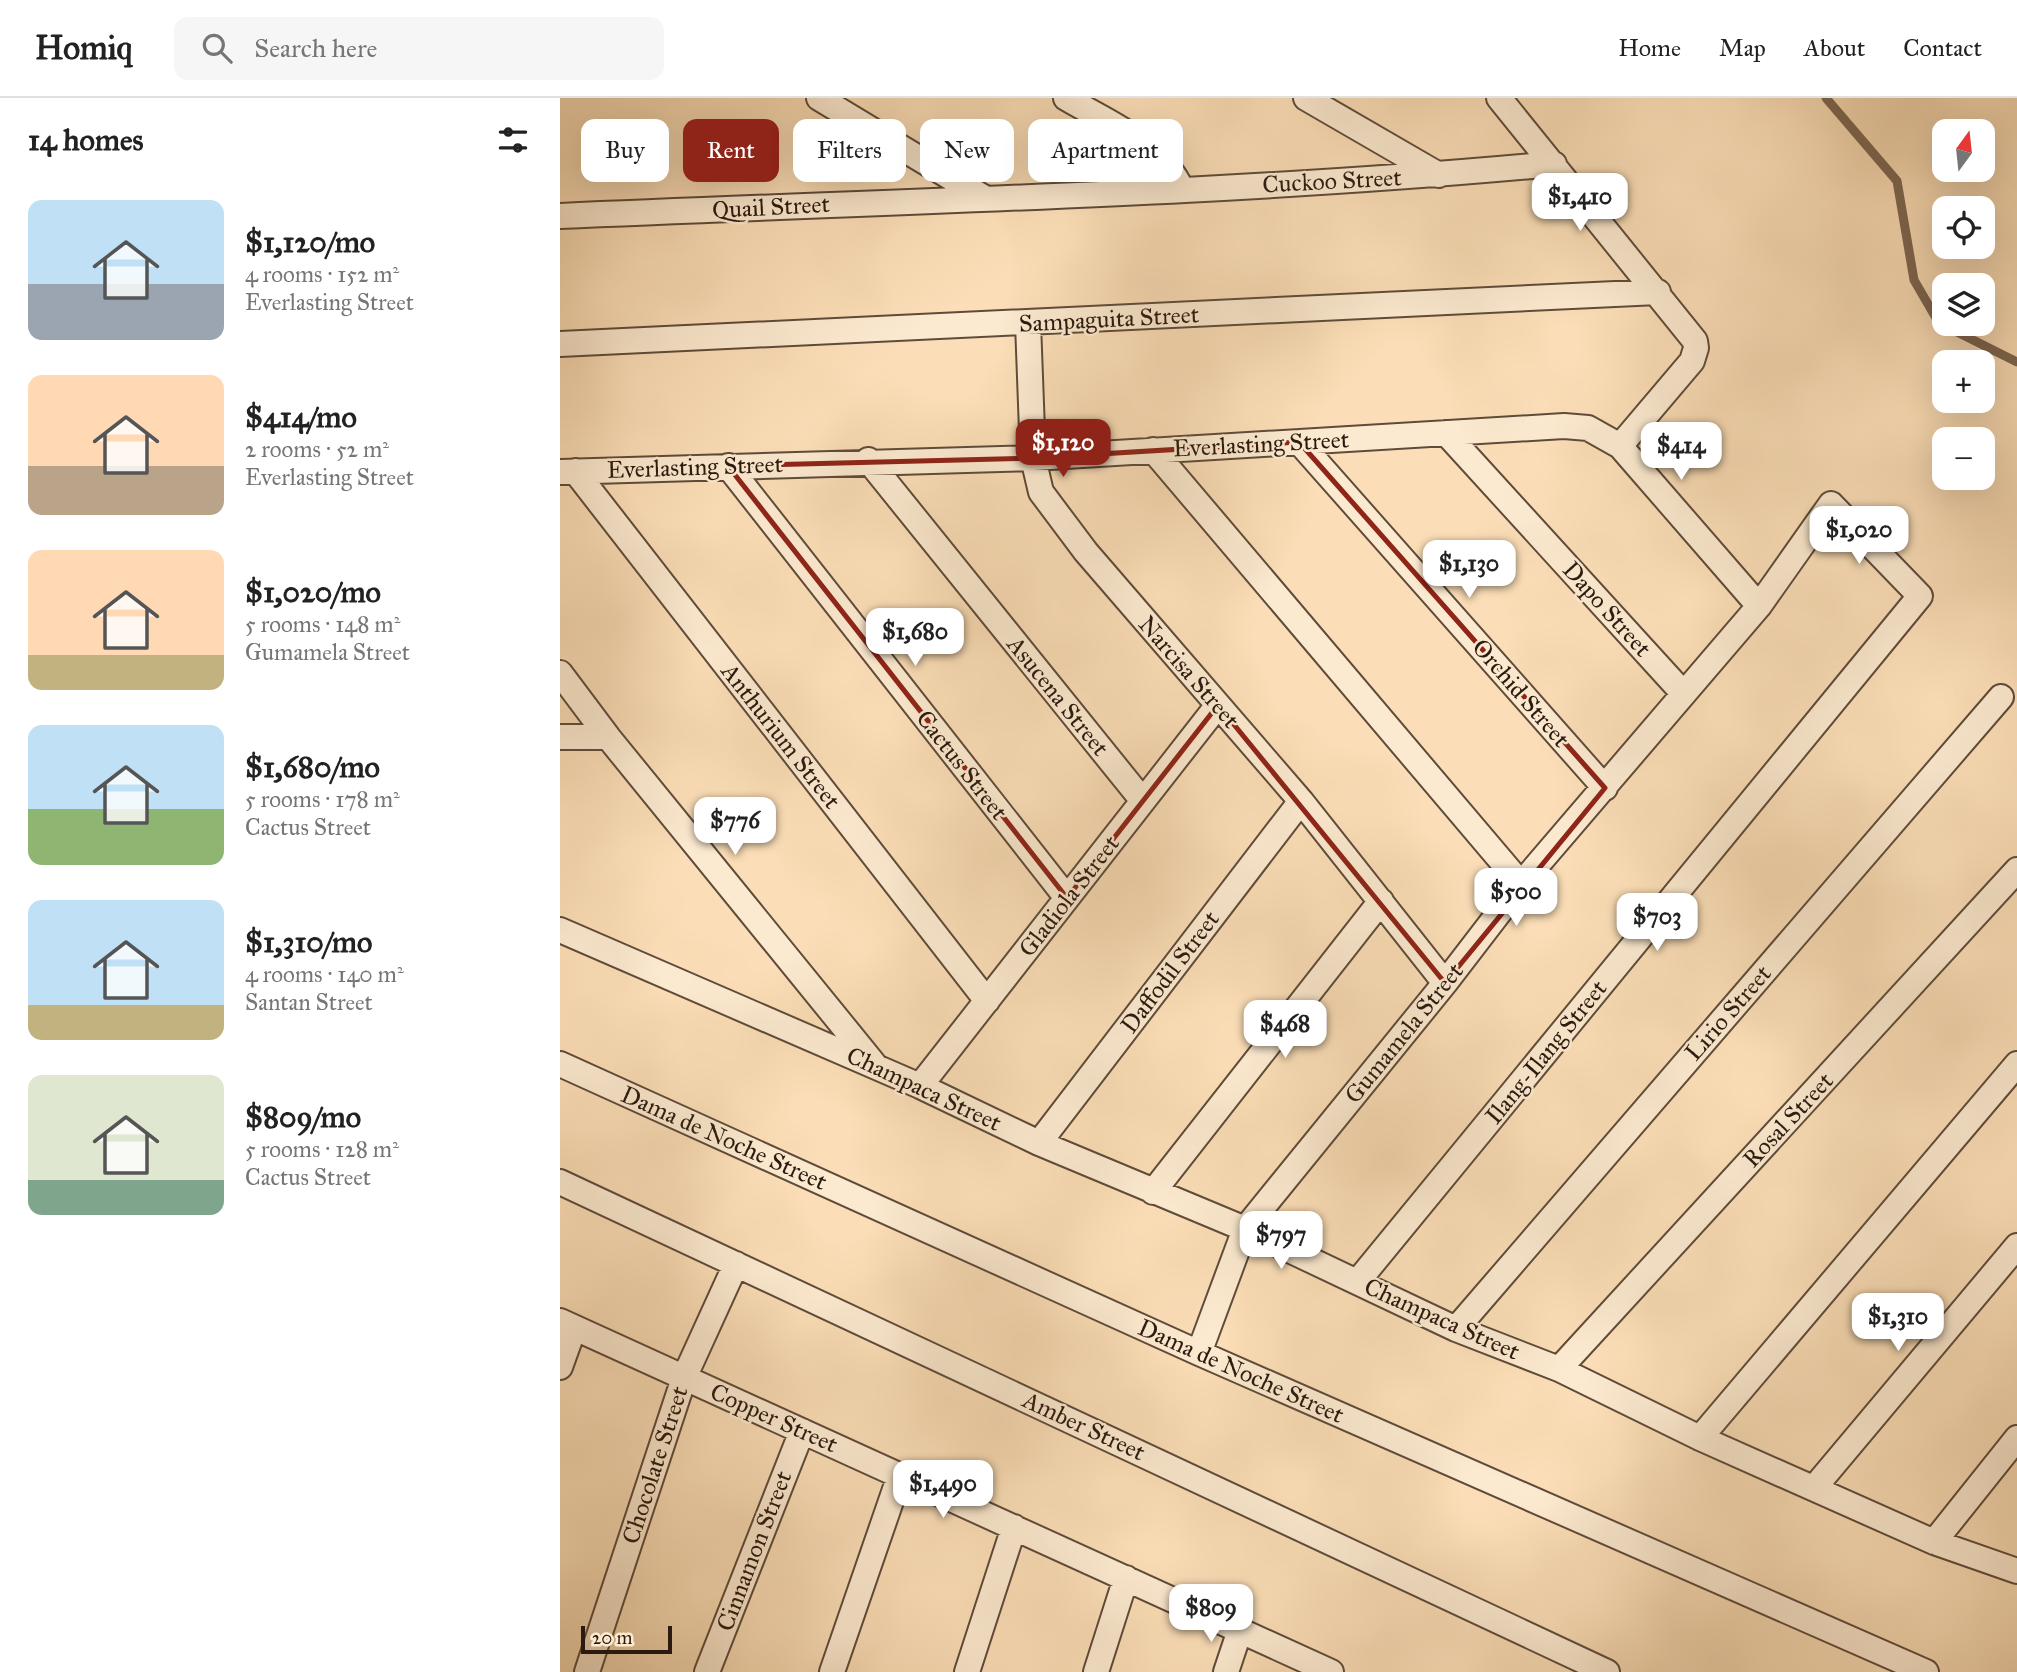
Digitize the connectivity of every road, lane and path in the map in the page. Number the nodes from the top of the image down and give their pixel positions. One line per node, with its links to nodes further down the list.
1 (819, 98): 8 (street)
2 (1066, 98): 7 (street)
3 (1306, 98): 6 (street)
4 (1499, 98): 5 (street)
5 (1554, 164): 6 (street, Cuckoo Street); 10 (street)
6 (1439, 175): 7 (street, Cuckoo Street)
7 (1182, 190): 8 (street, Cuckoo Street)
8 (983, 197): 9 (street, Quail Street)
9 (560, 216)
10 (1658, 292): 11 (street, Sampaguita Street); 15 (street)
11 (1028, 323): 12 (street, Sampaguita Street); 17 (street, Narcisa Street)
12 (560, 344)
13 (1446, 433): 14 (street, Everlasting Street); 15 (street, Everlasting Street); 24 (street, Dapo Street)
14 (1299, 442): 16 (street, Everlasting Street); 29 (street, Orchid Street)
15 (1620, 446): 22 (street, Everlasting Street)
16 (1153, 450): 17 (street, Everlasting Street); 33 (street)
17 (1033, 458): 18 (street, Everlasting Street); 26 (street, Narcisa Street)
18 (868, 460): 19 (street, Everlasting Street); 30 (street, Asucena Street)
19 (728, 466): 20 (street, Everlasting Street); 34 (street, Cactus Street)
20 (567, 471): 38 (street, Anthurium Street)
21 (1920, 596): 22 (street, Gumamela Street); 49 (street, Ilang-Ilang Street)
22 (1759, 606): 24 (street, Gumamela Street)
23 (560, 673): 28 (street)
24 (1682, 693): 29 (street, Gumamela Street)
25 (2001, 697): 51 (street, Lirio Street)
26 (1218, 705): 30 (street, Gladiola Street); 31 (street, Narcisa Street)
27 (560, 737): 28 (street)
28 (608, 737): 41 (street)
29 (1605, 788): 33 (street, Gumamela Street)
30 (1143, 801): 34 (street, Gladiola Street)
31 (1301, 801): 35 (street, Narcisa Street); 43 (street, Daffodil Street)
32 (2017, 870): 54 (street, Rosal Street)
33 (1521, 884): 37 (street, Gumamela Street)
34 (1067, 898): 38 (street, Gladiola Street)
35 (1381, 901): 37 (street, Narcisa Street); 45 (street)
36 (560, 930): 41 (street, Champaca Street)
37 (1445, 984): 46 (street, Gumamela Street)
38 (987, 1001): 42 (street, Gladiola Street)
39 (560, 1064): 52 (street, Dama de Noche Street)
40 (2017, 1064): 57 (street)
41 (877, 1067): 42 (street, Champaca Street)
42 (920, 1086): 43 (street, Champaca Street)
43 (1038, 1143): 45 (street, Champaca Street)
44 (560, 1182): 48 (street, Amber Street)
45 (1153, 1192): 46 (street, Champaca Street)
46 (1245, 1229): 49 (street, Champaca Street); 52 (street, Gumamela Street)
47 (2017, 1246): 60 (street)
48 (736, 1264): 55 (street, Chocolate Street); 73 (street, Amber Street)
49 (1358, 1281): 51 (street, Champaca Street)
50 (565, 1327): 53 (street); 55 (street, Copper Street)
51 (1456, 1329): 54 (street, Champaca Street)
52 (1199, 1353): 74 (street, Dama de Noche Street)
53 (560, 1367)
54 (1559, 1369): 57 (street, Champaca Street)
55 (684, 1378): 56 (street, Copper Street); 66 (street, Chocolate Street)
56 (802, 1431): 59 (street, Copper Street); 67 (street, Cinnamon Street)
57 (1700, 1438): 60 (street, Champaca Street)
58 (2017, 1438): 62 (street)
59 (900, 1475): 61 (street, Copper Street); 68 (street)
60 (1814, 1488): 62 (street, Champaca Street)
61 (1014, 1527): 64 (street, Copper Street); 69 (street)
62 (1934, 1542): 63 (street, Champaca Street)
63 (2017, 1571)
64 (1126, 1578): 65 (street, Copper Street); 70 (street)
65 (1240, 1630): 71 (street); 72 (street, Copper Street)
66 (587, 1672)
67 (707, 1672)
68 (832, 1672)
69 (967, 1672)
70 (1096, 1672)
71 (1226, 1672)
72 (1331, 1672)
73 (1607, 1672)
74 (1926, 1672)

